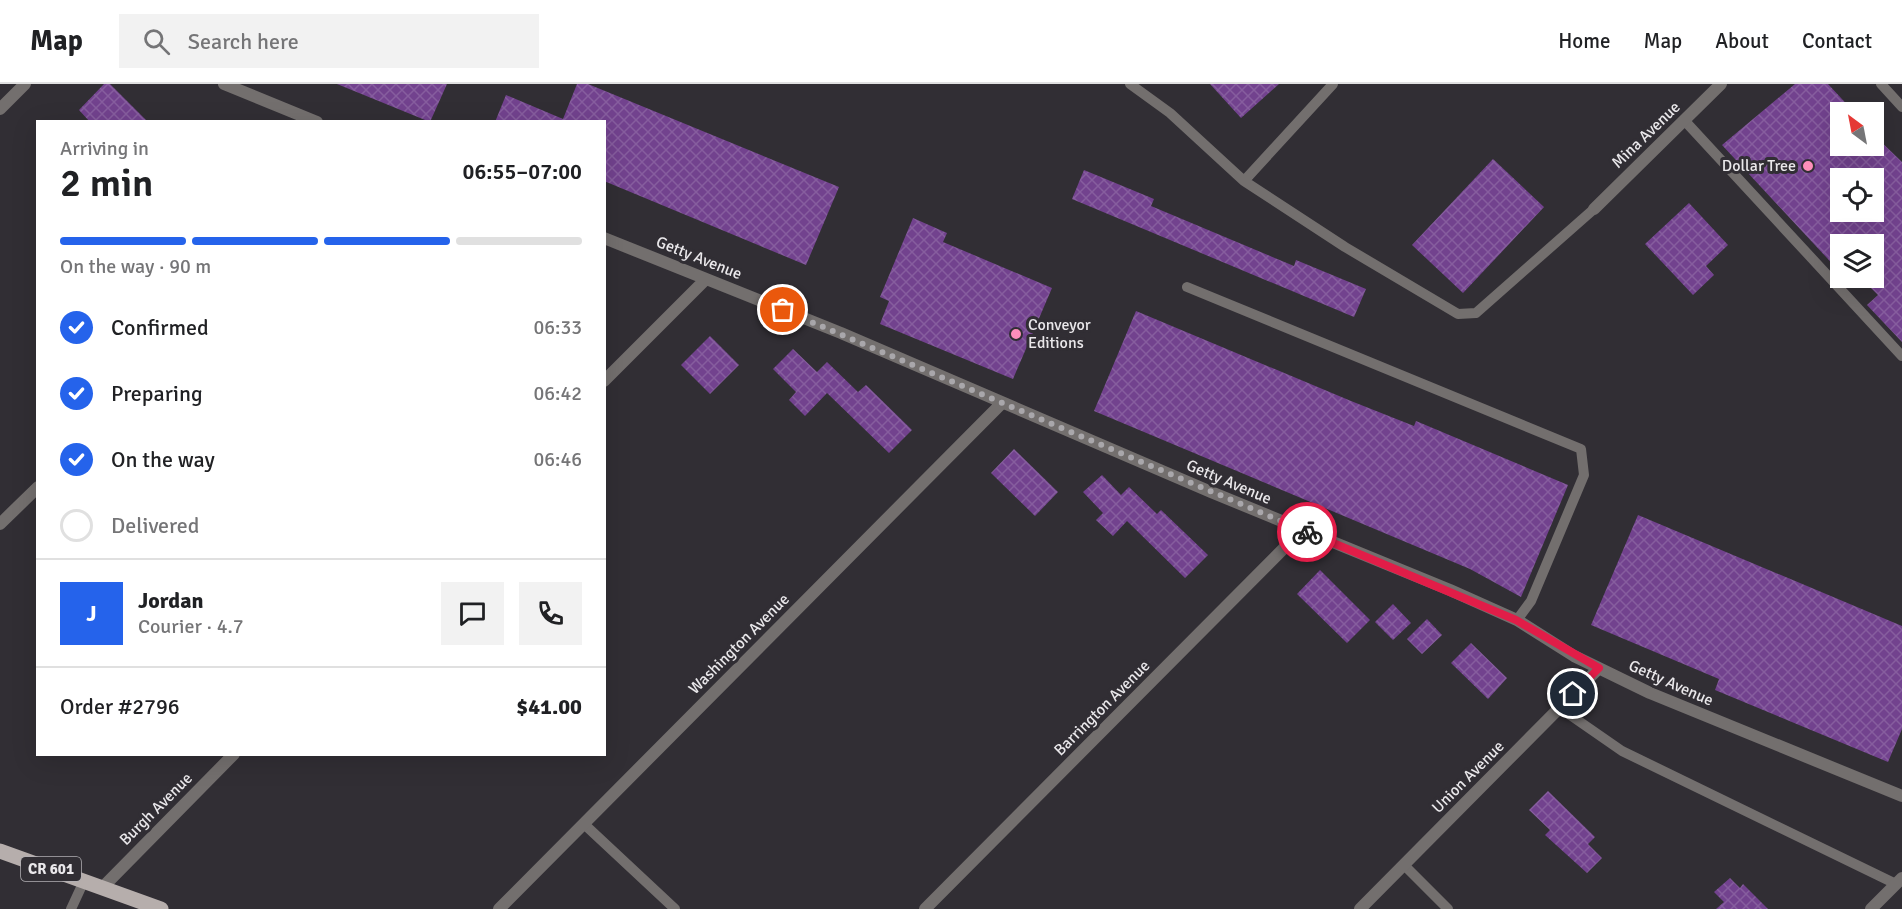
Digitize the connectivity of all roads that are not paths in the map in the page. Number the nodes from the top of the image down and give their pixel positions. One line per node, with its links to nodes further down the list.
1 (25, 84): 8 (street)
2 (224, 84): 9 (street)
3 (1130, 84): 11 (lane)
4 (1333, 84): 11 (lane)
5 (1721, 84): 10 (street, Mina Avenue)
6 (1881, 84): 7 (lane)
7 (1902, 107)
8 (0, 109)
9 (312, 120)
10 (1684, 120): 12 (street, Mina Avenue); 16 (lane)
11 (1244, 181): 12 (lane)
12 (1594, 209)
13 (606, 239): 14 (street, Getty Avenue)
14 (706, 279): 17 (street); 18 (street, Getty Avenue)
15 (1187, 287): 22 (lane)
16 (1902, 356)
17 (606, 379)
18 (1002, 403): 21 (street, Getty Avenue); 27 (street, Washington Avenue)
19 (36, 489): 20 (street)
20 (0, 524)
21 (1302, 530): 22 (street, Getty Avenue); 38 (street, Barrington Avenue)
22 (1516, 620): 23 (street, Getty Avenue)
23 (1599, 668): 24 (street, Union Avenue); 26 (street, Getty Avenue)
24 (1560, 708): 29 (street, Union Avenue); 31 (lane)
25 (232, 756): 32 (street, Burgh Avenue)
26 (1902, 796)
27 (584, 824): 36 (street, Washington Avenue); 37 (lane)
28 (0, 851): 30 (main road, CR 601)
29 (1404, 866): 33 (lane); 39 (street, Union Avenue)
30 (84, 881): 32 (main road, CR 601); 34 (lane)
31 (1899, 881): 40 (street)
32 (102, 888): 35 (main road, CR 601)
33 (1441, 907)
34 (71, 909)
35 (161, 909)
36 (499, 909)
37 (675, 909)
38 (925, 909)
39 (1361, 909)
40 (1871, 909)

